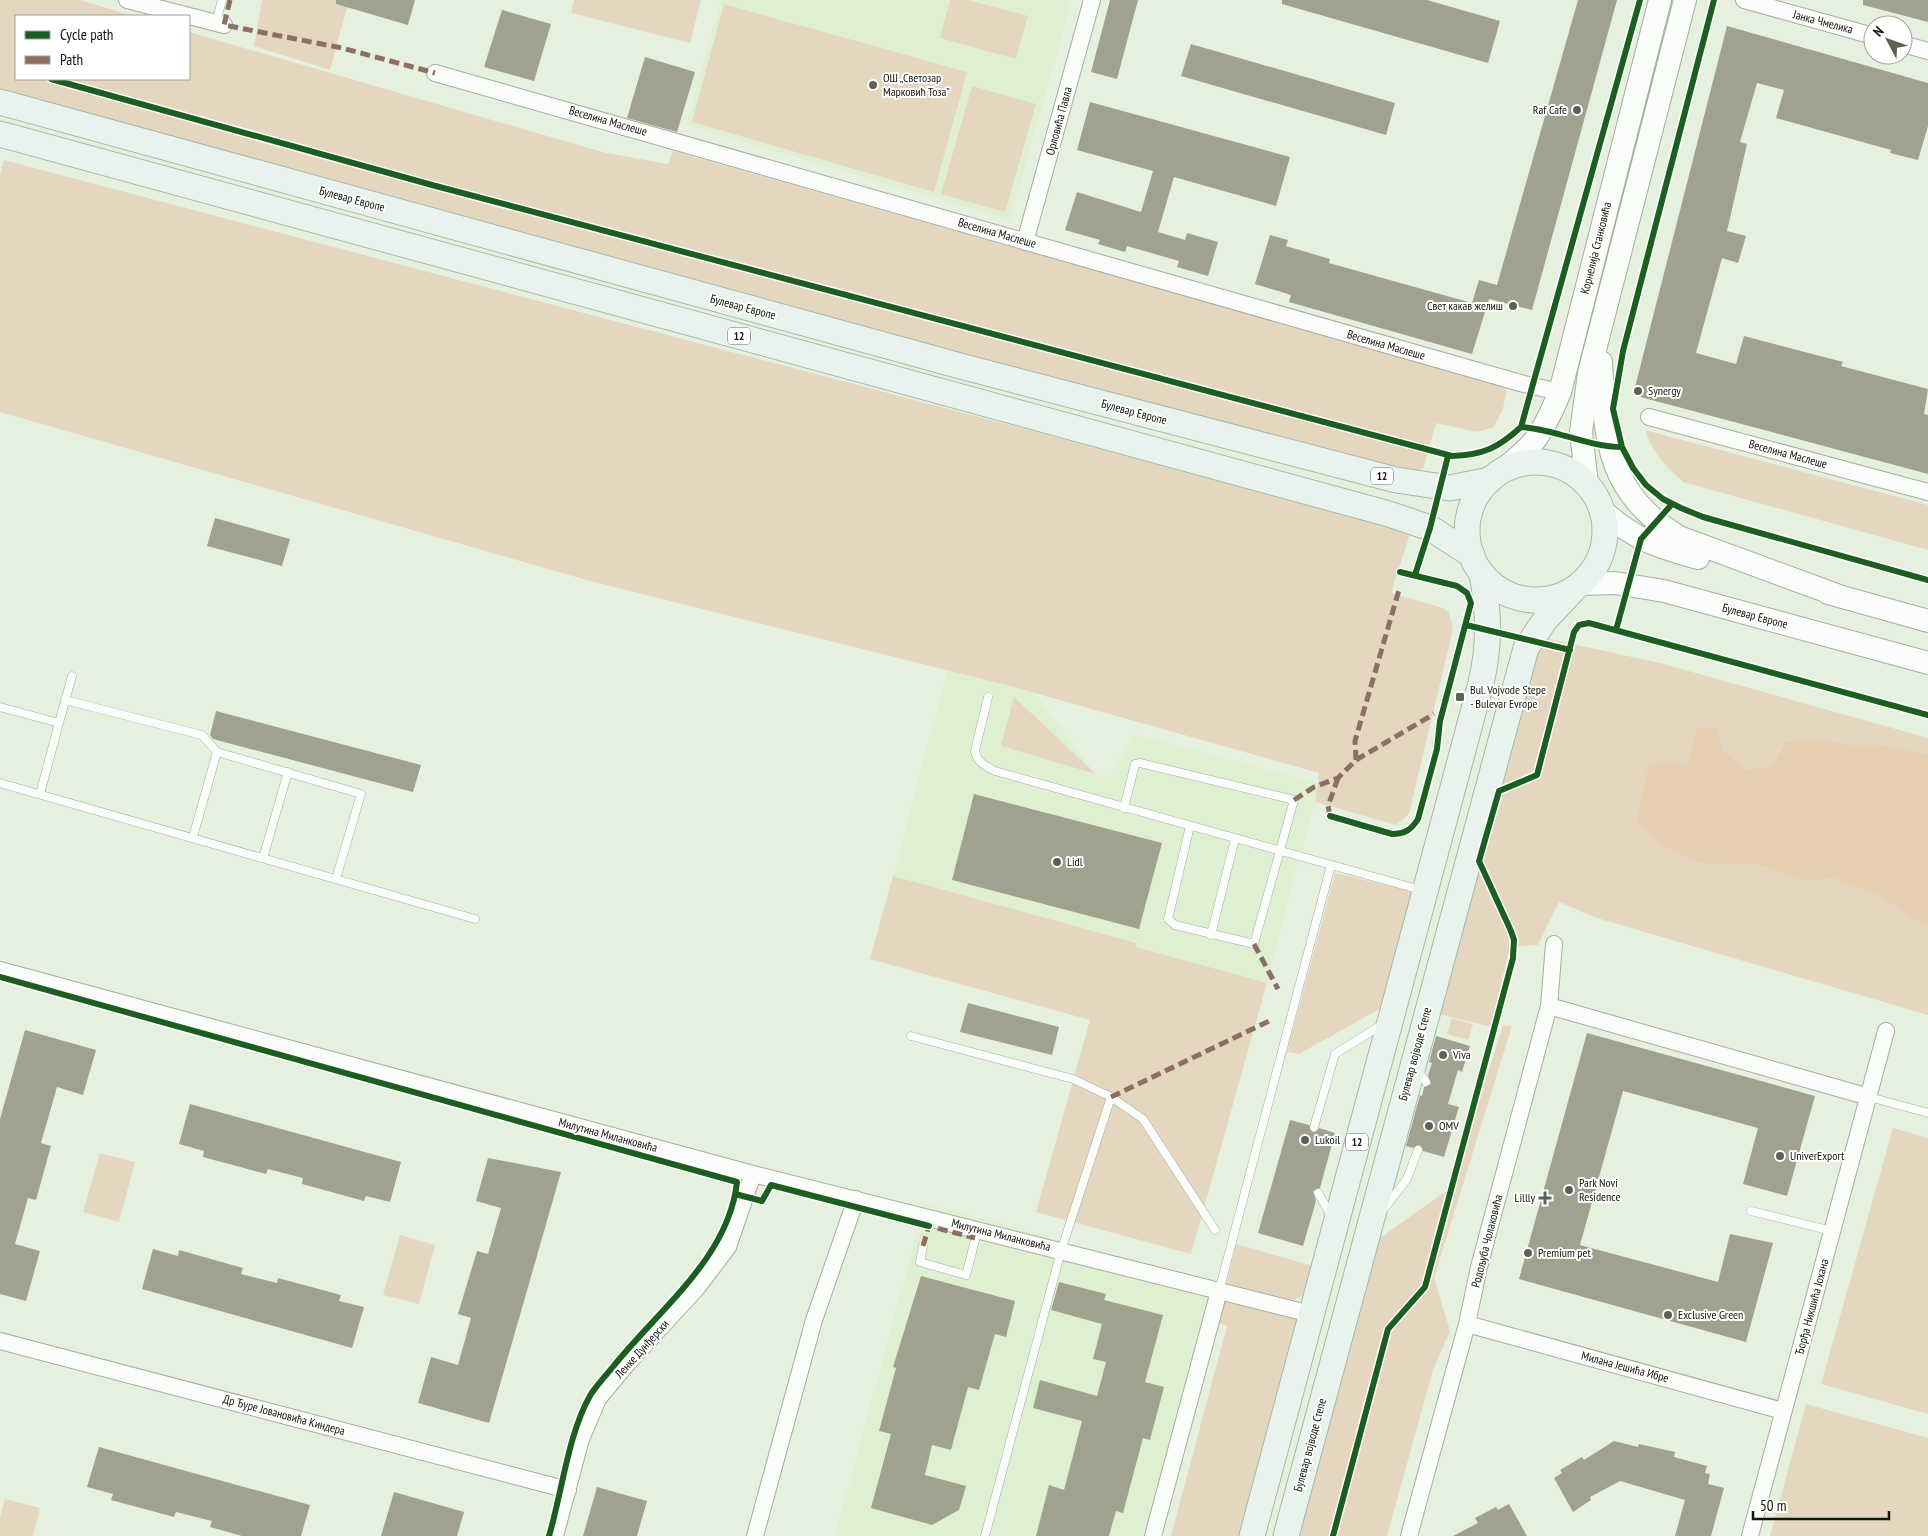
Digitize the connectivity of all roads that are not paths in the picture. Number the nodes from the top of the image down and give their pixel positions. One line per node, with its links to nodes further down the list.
1 (128, 0): 7 (street)
2 (222, 0): 9 (lane)
3 (1092, 0): 16 (street, Орловића Павла)
4 (1660, 0): 18 (main road, Корнелија Станковића)
5 (1685, 0): 17 (main road, Корнелија Станковића)
6 (1744, 0): 10 (street, Јанка Чмелика)
7 (186, 15)
8 (190, 16): 9 (street)
9 (220, 24)
10 (1863, 33)
11 (1913, 47): 12 (street)
12 (1928, 51)
13 (434, 73): 16 (street, Веселина Маслеше)
14 (0, 102): 20 (main road, Булевар Европе / 12)
15 (0, 134): 24 (main road, 12)
16 (1025, 242): 18 (street, Веселина Маслеше)
17 (1600, 330): 21 (main road, Корнелија Станковића); 26 (main road)
18 (1560, 392): 20 (main road, Корнелија Станковића)
19 (1649, 417): 22 (street, Веселина Маслеше)
20 (1492, 477): 21 (main road, 12); 24 (main road, 12)
21 (1587, 484): 23 (main road, 12)
22 (1928, 492)
23 (1602, 510): 25 (main road, 12); 26 (main road)
24 (1477, 564): 25 (main road, 12); 46 (main road, 12)
25 (1577, 586): 28 (main road, Булевар Европе); 66 (main road, Булевар војводе Степе / 12)
26 (1842, 597): 27 (main road)
27 (1928, 621)
28 (1928, 663)
29 (72, 676): 31 (lane)
30 (988, 697): 38 (lane)
31 (65, 700): 33 (lane); 34 (lane)
32 (0, 707): 33 (lane)
33 (59, 723): 37 (lane)
34 (217, 752): 35 (lane); 40 (lane)
35 (288, 772): 43 (lane); 45 (lane)
36 (0, 783): 37 (lane)
37 (40, 794): 40 (lane)
38 (1124, 808): 39 (lane); 42 (lane)
39 (1190, 826): 41 (lane); 48 (lane)
40 (193, 837): 43 (lane)
41 (1235, 838): 42 (lane); 48 (lane)
42 (1280, 851): 44 (lane); 48 (lane)
43 (263, 858): 45 (lane)
44 (1330, 865): 46 (lane); 71 (lane)
45 (336, 879): 47 (lane)
46 (1425, 891): 52 (main road, 12)
47 (475, 919)
48 (1211, 935)
49 (1554, 944): 51 (street, Родољуба Чолаковића)
50 (0, 970): 60 (street, Милутина Миланковића)
51 (1549, 1006): 55 (street); 73 (street, Родољуба Чолаковића)
52 (1391, 1019): 58 (lane); 64 (main road, 12)
53 (1886, 1031): 55 (street, Ђорђа Никшића Јохана)
54 (911, 1036): 56 (lane)
55 (1869, 1096): 57 (lane); 68 (street, Ђорђа Никшића Јохана)
56 (1111, 1097): 67 (lane); 70 (lane)
57 (1928, 1113)
58 (1314, 1127)
59 (1418, 1150): 66 (lane)
60 (753, 1174): 62 (street, Милутина Миланковића); 76 (street, Ленке Дунђерски)
61 (1318, 1193): 64 (lane)
62 (856, 1199): 65 (street, Милутина Миланковића); 78 (street)
63 (1751, 1211): 68 (lane)
64 (1335, 1224): 72 (main road, 12)
65 (978, 1229): 69 (lane); 70 (street, Милутина Миланковића)
66 (1368, 1229): 82 (main road, Булевар војводе Степе / 12)
67 (1215, 1230)
68 (1832, 1231): 75 (street, Ђорђа Никшића Јохана)
69 (923, 1246)
70 (1062, 1251): 71 (street, Милутина Миланковића); 79 (lane)
71 (1219, 1291): 72 (street, Милутина Миланковића); 80 (street)
72 (1310, 1314): 81 (main road, 12)
73 (1467, 1324): 75 (street, Милана Јешића Ибре); 83 (street, Родољуба Чолаковића)
74 (0, 1341): 76 (street, Др Ђуре Јовановића Киндера)
75 (1783, 1411): 84 (street, Ђорђа Никшића Јохана)
76 (568, 1490): 77 (street, Ленке Дунђерски)
77 (555, 1536)
78 (754, 1536)
79 (985, 1536)
80 (1153, 1536)
81 (1252, 1536)
82 (1286, 1536)
83 (1409, 1536)
84 (1750, 1536)

